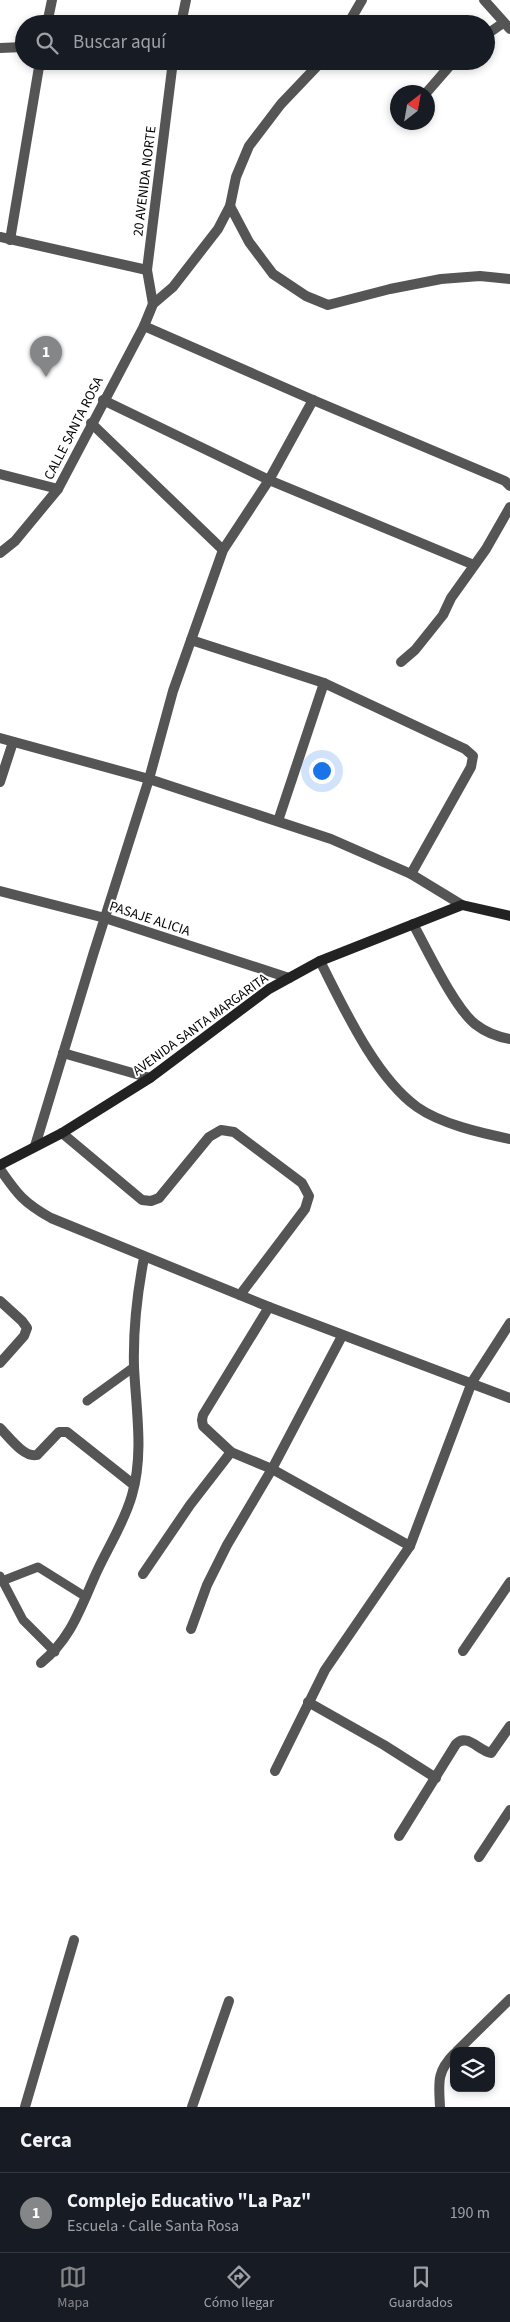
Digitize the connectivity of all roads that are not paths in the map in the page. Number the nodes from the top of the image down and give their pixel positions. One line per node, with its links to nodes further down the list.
1 (52, 0): 5 (street)
2 (186, 0): 6 (street)
3 (362, 0): 7 (street)
4 (484, 0): 8 (street)
5 (49, 15)
6 (182, 15)
7 (353, 15)
8 (507, 26): 9 (street)
9 (495, 31)
10 (15, 47): 11 (street)
11 (0, 48)
12 (38, 70): 18 (street)
13 (172, 70): 19 (street, 20 AVENIDA NORTE)
14 (313, 70): 17 (street)
15 (446, 70): 16 (street)
16 (433, 85)
17 (230, 206): 20 (street); 21 (street)
18 (5, 238): 19 (street)
19 (147, 270): 21 (street, 20 AVENIDA NORTE)
20 (510, 279)
21 (153, 304): 22 (street, CALLE SANTA ROSA)
22 (144, 326): 23 (street, CALLE SANTA ROSA); 24 (street)
23 (103, 400): 25 (street, CALLE SANTA ROSA); 27 (street)
24 (313, 400): 27 (street); 28 (street)
25 (92, 423): 29 (street, CALLE SANTA ROSA); 31 (street)
26 (0, 474): 29 (street)
27 (269, 480): 31 (street); 33 (street)
28 (510, 486)
29 (58, 489): 32 (street, CALLE SANTA ROSA)
30 (510, 507): 33 (street)
31 (223, 550): 34 (street)
32 (0, 552)
33 (474, 565): 35 (street)
34 (191, 640): 36 (street); 39 (street)
35 (401, 662)
36 (324, 683): 41 (street); 42 (street)
37 (0, 738): 38 (street)
38 (13, 742): 39 (street); 40 (street)
39 (149, 779): 41 (street); 46 (street)
40 (0, 782)
41 (278, 821): 42 (street)
42 (411, 874): 44 (street)
43 (0, 890): 46 (street, PASAJE ALICIA)
44 (462, 905): 45 (street); 47 (street, AVENIDA SANTA MARGARITA)
45 (510, 916)
46 (105, 918): 49 (street, PASAJE ALICIA); 51 (street)
47 (413, 924): 48 (street, AVENIDA SANTA MARGARITA); 50 (street)
48 (320, 961): 49 (street, AVENIDA SANTA MARGARITA); 54 (street)
49 (289, 978): 52 (street, AVENIDA SANTA MARGARITA)
50 (510, 1038)
51 (63, 1053): 52 (street); 55 (street)
52 (150, 1078): 53 (street, AVENIDA SANTA MARGARITA)
53 (62, 1134): 55 (street, AVENIDA SANTA MARGARITA); 59 (street)
54 (510, 1139)
55 (36, 1146): 56 (street, AVENIDA SANTA MARGARITA)
56 (0, 1165)
57 (0, 1169): 58 (street)
58 (144, 1258): 59 (street); 65 (street)
59 (240, 1295): 61 (street)
60 (0, 1301): 64 (street)
61 (269, 1308): 63 (street); 70 (street)
62 (509, 1328): 66 (street)
63 (342, 1336): 66 (street); 71 (street)
64 (0, 1363)
65 (134, 1367): 68 (lane); 72 (street)
66 (472, 1382): 67 (street); 73 (street)
67 (510, 1398)
68 (87, 1401)
69 (0, 1428): 72 (street)
70 (231, 1452): 71 (street); 74 (street)
71 (272, 1469): 73 (street); 78 (street)
72 (134, 1485): 77 (street)
73 (410, 1546): 82 (street)
74 (143, 1574)
75 (1, 1579): 77 (lane); 80 (lane)
76 (510, 1582): 79 (street)
77 (86, 1597): 80 (street)
78 (191, 1628)
79 (463, 1651)
80 (55, 1652): 81 (street)
81 (40, 1663)
82 (308, 1702): 84 (street); 85 (street)
83 (510, 1726): 85 (street)
84 (275, 1771)
85 (436, 1778): 87 (street)
86 (510, 1810): 88 (street)
87 (398, 1836)
88 (479, 1857)
89 (74, 1940): 94 (street)
90 (510, 1999): 92 (street)
91 (229, 2000): 95 (street)
92 (461, 2047)
93 (450, 2059): 96 (street)
94 (25, 2107)
95 (192, 2107)
96 (440, 2107)

